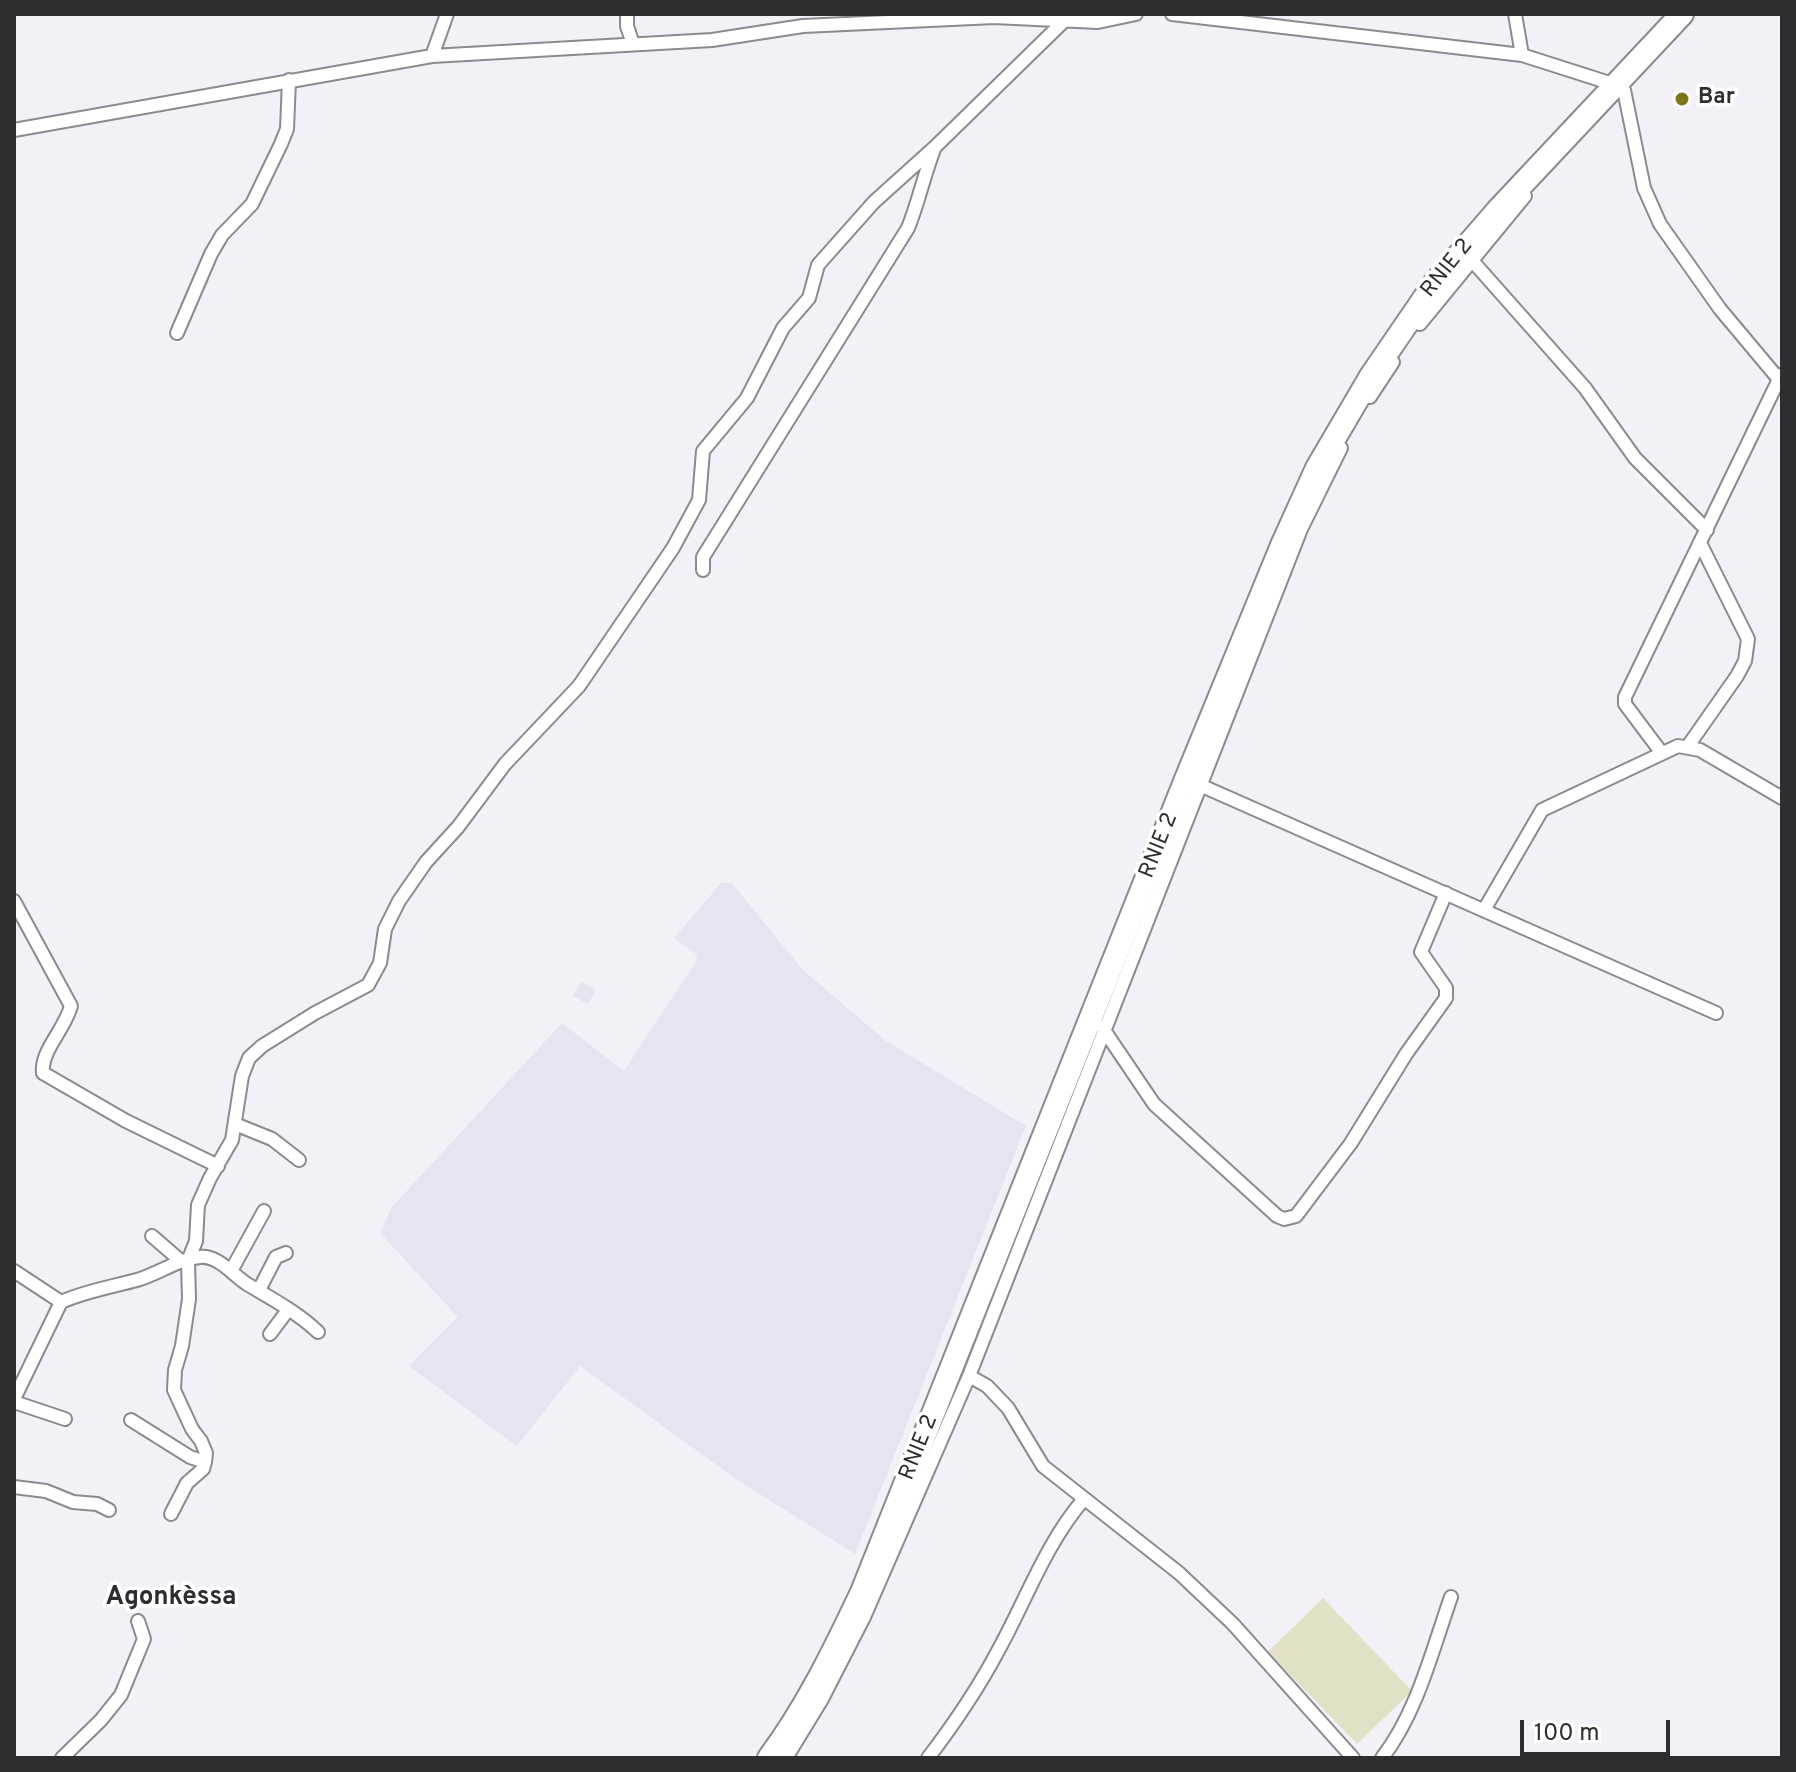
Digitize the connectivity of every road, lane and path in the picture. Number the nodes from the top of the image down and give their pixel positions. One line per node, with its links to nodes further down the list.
1 (447, 14): 11 (street)
2 (627, 14): 9 (street)
3 (1136, 14): 8 (street)
4 (1172, 14): 10 (street)
5 (1515, 14): 10 (street)
6 (1682, 14): 13 (highway, RNIE 2 / RNIE 2)
7 (1695, 14): 13 (street)
8 (1064, 21): 9 (street); 15 (street)
9 (633, 44): 11 (street)
10 (1522, 55): 13 (street)
11 (432, 56): 12 (street)
12 (289, 80): 14 (street); 17 (street)
13 (1620, 88): 16 (highway, RNIE 2 / RNIE 2); 18 (street)
14 (14, 130)
15 (935, 147): 21 (street); 31 (street)
16 (1467, 255): 19 (street); 24 (highway, RNIE 2 / RNIE 2)
17 (177, 333)
18 (1781, 378): 19 (street)
19 (1707, 530): 20 (street)
20 (1700, 543): 22 (street); 23 (street)
21 (703, 570)
22 (1688, 746): 23 (street); 25 (street)
23 (1661, 752): 28 (street)
24 (1193, 782): 26 (street); 30 (highway, RNIE 2 / RNIE 2)
25 (1782, 798)
26 (1446, 893): 28 (street); 30 (street)
27 (14, 901): 33 (street)
28 (1484, 910): 29 (street)
29 (1716, 1013)
30 (1099, 1023): 45 (street); 57 (highway, RNIE 2 / RNIE 2)
31 (235, 1124): 32 (street); 33 (street)
32 (299, 1160)
33 (218, 1166): 37 (street)
34 (264, 1211): 39 (street)
35 (152, 1236): 37 (street)
36 (286, 1253): 40 (street)
37 (185, 1261): 39 (street); 41 (street); 49 (street)
38 (14, 1271): 41 (street)
39 (231, 1271): 40 (street)
40 (259, 1290): 42 (street)
41 (61, 1302): 46 (street)
42 (288, 1310): 43 (street); 44 (street)
43 (318, 1332)
44 (270, 1334)
45 (969, 1376): 51 (street); 58 (street)
46 (14, 1400): 47 (street)
47 (65, 1419)
48 (131, 1420): 49 (street)
49 (205, 1462): 53 (street)
50 (14, 1487): 52 (street)
51 (1084, 1499): 59 (street); 60 (street)
52 (109, 1510)
53 (171, 1514)
54 (1451, 1597): 61 (street)
55 (138, 1621): 56 (street)
56 (62, 1758)
57 (769, 1758)
58 (786, 1758)
59 (928, 1758)
60 (1353, 1758)
61 (1382, 1758)

